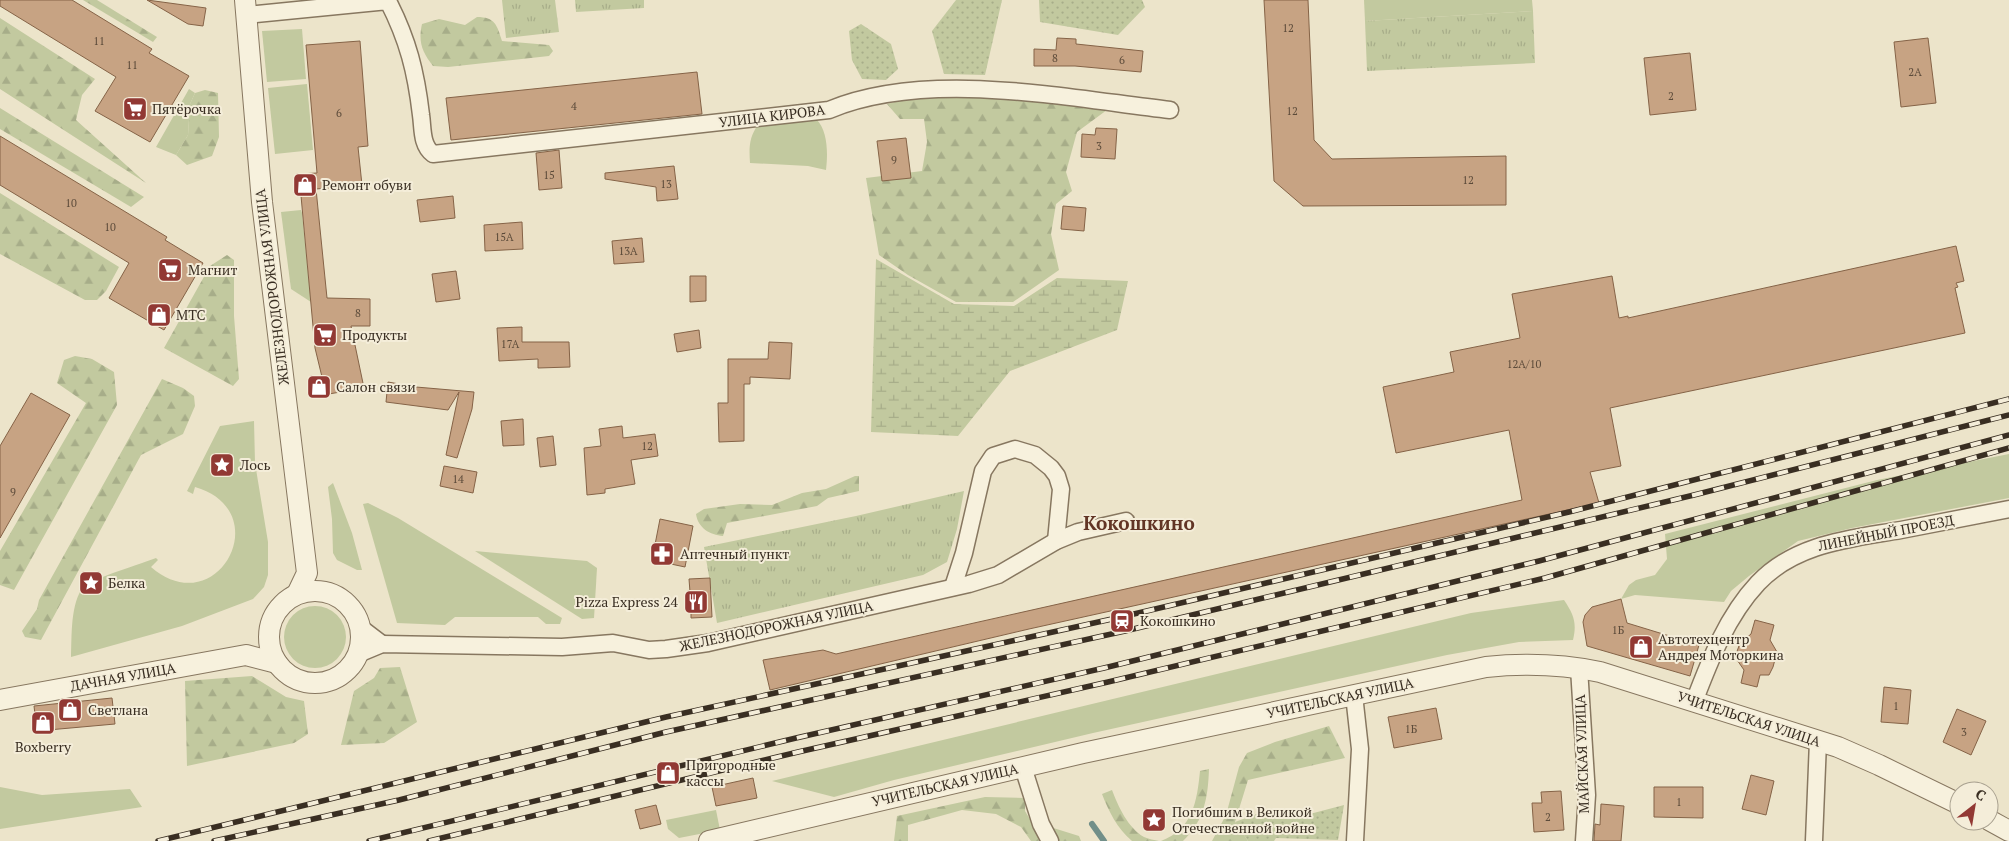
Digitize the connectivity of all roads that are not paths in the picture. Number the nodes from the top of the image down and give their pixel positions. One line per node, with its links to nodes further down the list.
1 (245, 8): 2 (street, УЛИЦА КИРОВА); 6 (street, ЖЕЛЕЗНОДОРОЖНАЯ УЛИЦА)
2 (1170, 110)
3 (2009, 509): 19 (street, ЛИНЕЙНЫЙ ПРОЕЗД)
4 (1126, 521): 5 (street, ЖЕЛЕЗНОДОРОЖНАЯ УЛИЦА)
5 (1056, 541): 7 (street, ЖЕЛЕЗНОДОРОЖНАЯ УЛИЦА); 7 (street)
6 (307, 573): 8 (street); 9 (street)
7 (953, 588): 12 (street, ЖЕЛЕЗНОДОРОЖНАЯ УЛИЦА)
8 (325, 591): 9 (street); 10 (street)
9 (297, 594): 11 (street)
10 (361, 628): 12 (street); 14 (street)
11 (269, 632): 13 (street); 15 (street)
12 (382, 644): 14 (street, ЖЕЛЕЗНОДОРОЖНАЯ УЛИЦА)
13 (246, 654): 15 (street, ДАЧНАЯ УЛИЦА); 18 (street, ДАЧНАЯ УЛИЦА)
14 (358, 654): 15 (street)
15 (278, 663)
16 (1579, 668): 17 (street, УЧИТЕЛЬСКАЯ УЛИЦА); 19 (street, УЧИТЕЛЬСКАЯ УЛИЦА); 26 (street, МАЙСКАЯ УЛИЦА)
17 (1354, 695): 21 (street, УЧИТЕЛЬСКАЯ УЛИЦА); 25 (street)
18 (0, 700)
19 (1694, 702): 20 (street, УЧИТЕЛЬСКАЯ УЛИЦА)
20 (1818, 742): 22 (street, УЧИТЕЛЬСКАЯ УЛИЦА); 27 (street)
21 (1023, 767): 23 (street, УЧИТЕЛЬСКАЯ УЛИЦА); 24 (street)
22 (1949, 799)
23 (709, 841)
24 (1050, 841)
25 (1355, 841)
26 (1584, 841)
27 (1814, 841)

